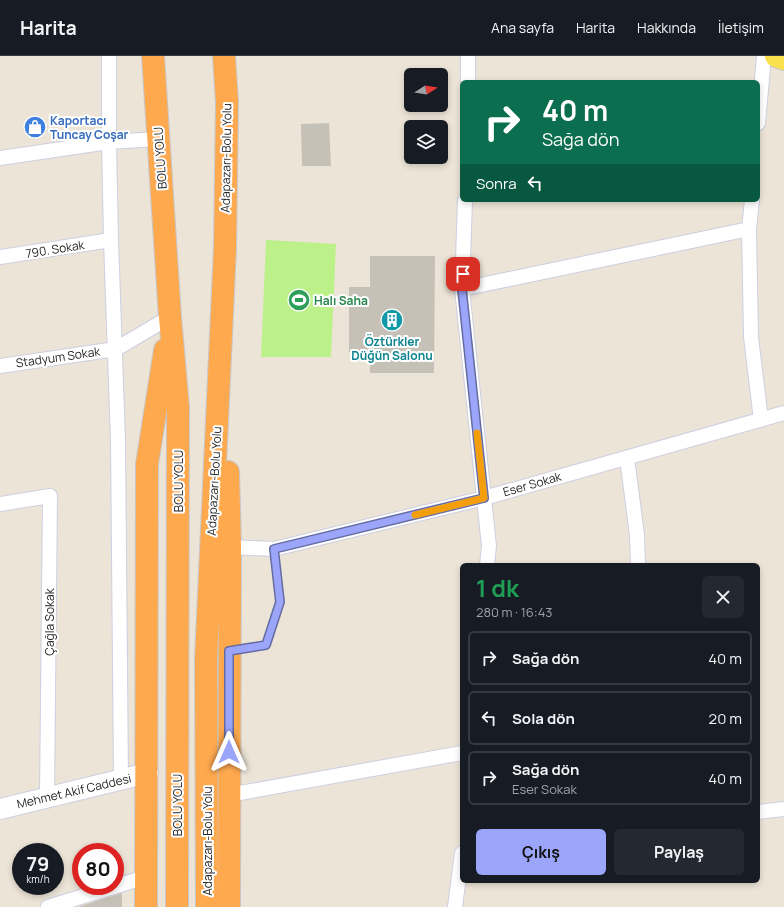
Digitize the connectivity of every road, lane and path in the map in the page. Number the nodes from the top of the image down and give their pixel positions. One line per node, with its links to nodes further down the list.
1 (109, 56): 11 (street)
2 (153, 56): 10 (highway, BOLU YOLU)
3 (468, 56): 8 (street)
4 (764, 56): 9 (street)
5 (776, 56): 6 (main road)
6 (784, 59)
7 (227, 61): 17 (highway, Adapazarı-Bolu Yolu)
8 (468, 80)
9 (760, 101)
10 (159, 139): 11 (street); 20 (highway, BOLU YOLU)
11 (109, 142): 12 (street); 16 (street)
12 (0, 158)
13 (465, 202): 19 (street)
14 (752, 202): 15 (street)
15 (749, 229): 19 (street); 24 (street)
16 (111, 240): 18 (street, 790. Sokak); 21 (street)
17 (225, 248): 28 (highway); 46 (highway, Adapazarı-Bolu Yolu)
18 (0, 257)
19 (462, 289): 26 (street)
20 (170, 317): 21 (street); 34 (highway); 45 (highway, BOLU YOLU)
21 (116, 349): 22 (street, Stadyum Sokak); 35 (street)
22 (0, 366)
23 (784, 413): 24 (street, Eser Sokak)
24 (761, 420): 25 (street, Eser Sokak)
25 (627, 458): 26 (street, Eser Sokak); 31 (street)
26 (484, 498): 29 (street, Eser Sokak); 30 (street)
27 (0, 504): 37 (street, Çağla Sokak)
28 (230, 547): 29 (street, Eser Sokak); 32 (highway)
29 (274, 549): 32 (lane)
30 (487, 563)
31 (638, 563)
32 (229, 651): 36 (highway)
33 (460, 753): 36 (street)
34 (148, 774): 35 (main road, Mehmet Akif Caddesi); 42 (highway)
35 (121, 780): 37 (main road, Mehmet Akif Caddesi)
36 (229, 795): 47 (highway)
37 (47, 798): 38 (main road, Mehmet Akif Caddesi)
38 (0, 809)
39 (784, 809): 40 (street)
40 (760, 812)
41 (460, 871): 48 (street)
42 (146, 877): 43 (street); 44 (highway)
43 (48, 907)
44 (146, 907)
45 (177, 907)
46 (207, 907)
47 (229, 907)
48 (456, 907)

